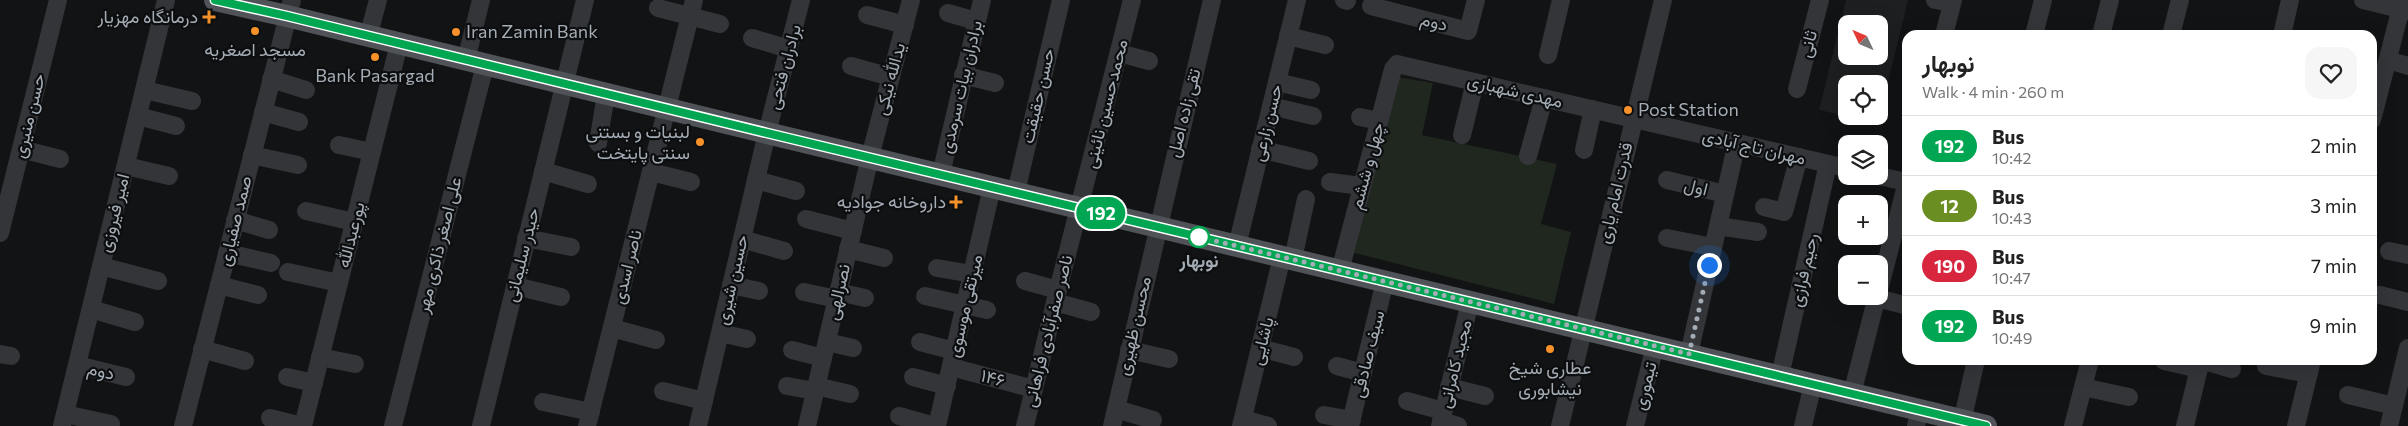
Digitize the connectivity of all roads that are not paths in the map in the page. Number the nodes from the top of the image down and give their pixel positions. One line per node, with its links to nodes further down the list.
1 (58, 0): 84 (street, حسن منیری)
2 (166, 0): 61 (street, امیر فیروزی)
3 (215, 0): 26 (main road)
4 (378, 0): 40 (street)
5 (481, 0): 49 (street, علی اصغر ذاکری مهر)
6 (585, 0): 59 (street, حیدر سلیمانی)
7 (801, 0): 44 (street, برادران فتحی)
8 (911, 0): 33 (street, یدالله نیکی)
9 (982, 0): 31 (street, برادران بیات سرمدی)
10 (1061, 0): 112 (street, حسن حقیقت)
11 (1132, 0): 45 (street, محمدحسین نائینی)
12 (1212, 0): 122 (street, تقی زاده اصل)
13 (1298, 0): 39 (street, حسن زارعی)
14 (1476, 0): 24 (street, دوم)
15 (1561, 0): 46 (street)
16 (1663, 0): 75 (street, قدرت امام یاری)
17 (1820, 0): 60 (street, ثانی)
18 (2043, 0): 35 (street)
19 (2110, 0): 36 (street)
20 (2180, 0): 37 (street)
21 (2290, 0): 38 (street)
22 (2363, 0): 25 (street)
23 (1947, 1): 34 (street)
24 (1371, 6)
25 (2404, 7): 47 (street)
26 (290, 8): 40 (main road); 55 (street, صمد صفیاری)
27 (658, 8): 28 (street)
28 (692, 8): 32 (street); 69 (street, ناصر اسدی)
29 (948, 13): 31 (street)
30 (867, 15): 33 (street)
31 (976, 21): 53 (street, برادران بیات سرمدی)
32 (720, 24)
33 (905, 25): 54 (street, یدالله نیکی)
34 (1944, 30)
35 (2035, 30)
36 (2102, 30)
37 (2172, 30)
38 (2283, 30)
39 (1288, 36): 43 (street); 56 (street, حسن زارعی)
40 (368, 37): 42 (main road)
41 (752, 38): 44 (street)
42 (399, 44): 49 (main road); 87 (street, پورعبدالله)
43 (1325, 45)
44 (789, 49): 79 (street, برادران فتحی)
45 (1119, 53): 48 (street); 116 (street, محمدحسین نائینی)
46 (1548, 54)
47 (2388, 60): 52 (street); 66 (street)
48 (1149, 61)
49 (475, 62): 59 (main road); 243 (street, علی اصغر ذاکری مهر)
50 (1397, 64): 57 (street, مهدی شهبازی); 76 (street, چهل و ششم)
51 (851, 66): 54 (street)
52 (2408, 66)
53 (963, 75): 58 (street); 100 (street, برادران بیات سرمدی)
54 (891, 77): 90 (street, یدالله نیکی)
55 (271, 79): 62 (street); 71 (street, صمد صفیاری)
56 (1277, 82): 63 (street); 68 (street, حسن زارعی)
57 (1475, 82): 65 (street, مهدی شهبازی); 80 (street)
58 (995, 83)
59 (564, 84): 64 (main road); 98 (street, حیدر سلیمانی)
60 (1797, 89)
61 (145, 90): 67 (street); 72 (street, امیر فیروزی)
62 (306, 90)
63 (1311, 90)
64 (606, 94): 69 (main road); 82 (street)
65 (1544, 98): 70 (street, مهدی شهبازی); 89 (street)
66 (2377, 98)
67 (192, 102)
68 (1271, 106): 73 (street); 85 (street, حسن زارعی)
69 (666, 108): 79 (main road); 99 (street, ناصر اسدی)
70 (1593, 109): 75 (street, مهدی شهبازی); 86 (street)
71 (263, 112): 77 (street); 88 (street, صمد صفیاری)
72 (138, 116): 78 (street); 96 (street, امیر فیروزی)
73 (1313, 116)
74 (1360, 117): 76 (street)
75 (1634, 118): 81 (street, مهران تاج آبادی); 175 (street, قدرت امام یاری)
76 (1379, 121): 109 (street, چهل و ششم)
77 (300, 122)
78 (176, 126)
79 (767, 133): 90 (main road); 104 (street, حسین شیری)
80 (1462, 135)
81 (1737, 142): 91 (street, مهران تاج آبادی); 113 (street)
82 (598, 143)
83 (339, 145): 87 (street)
84 (21, 149): 92 (street); 127 (street, حسن منیری)
85 (1260, 149): 93 (street); 131 (street, حسن زارعی)
86 (1584, 150)
87 (372, 152): 121 (street, پورعبدالله)
88 (252, 154): 95 (street); 120 (street, صمد صفیاری)
89 (1528, 156)
90 (870, 157): 100 (main road); 125 (street, نصرالهی)
91 (1800, 157): 94 (street, مهران تاج آبادی); 115 (street)
92 (60, 159)
93 (1309, 161)
94 (1828, 164): 97 (street, مهران تاج آبادی); 205 (street, رحیم فرازی)
95 (298, 165)
96 (126, 166): 101 (street); 143 (street, امیر فیروزی)
97 (1838, 166)
98 (542, 171): 108 (street); 128 (street, حیدر سلیمانی)
99 (651, 172): 106 (street); 174 (street, ناصر اسدی)
100 (941, 174): 110 (main road)
101 (169, 176)
102 (1888, 177): 103 (street)
103 (1902, 179)
104 (756, 180): 111 (street); 130 (street, حسین شیری)
105 (1667, 180): 113 (street, اول)
106 (691, 182)
107 (1330, 182): 109 (street)
108 (588, 184)
109 (1362, 186): 145 (street, چهل و ششم)
110 (992, 187): 112 (main road); 147 (street, میرتقی موسوی)
111 (796, 191)
112 (1016, 192): 116 (main road)
113 (1725, 194): 123 (street)
114 (1306, 199): 140 (street, پاشایی)
115 (1764, 207)
116 (1079, 208): 122 (main road); 161 (street, ناصر صفرآبادی فراهانی)
117 (306, 211): 121 (street)
118 (1902, 218): 142 (street)
119 (806, 219): 125 (street)
120 (235, 220): 124 (street); 137 (street, صمد صفیاری)
121 (354, 222): 151 (street, پورعبدالله)
122 (1157, 226): 131 (main road); 187 (street, محسن ظهیری)
123 (1718, 226): 126 (street); 133 (street)
124 (269, 230)
125 (852, 231): 134 (street, نصرالهی)
126 (1758, 232)
127 (0, 233)
128 (526, 238): 132 (street); 154 (street, حیدر سلیمانی)
129 (1667, 238): 133 (street)
130 (742, 240): 136 (street); 153 (street, حسین شیری)
131 (1237, 246): 140 (main road)
132 (571, 247)
133 (1713, 247): 188 (street)
134 (848, 249): 139 (street); 158 (street, نصرالهی)
135 (2389, 250): 138 (street)
136 (784, 251)
137 (227, 253): 141 (street); 152 (street, صمد صفیاری)
138 (2408, 255)
139 (884, 258)
140 (1287, 258): 145 (main road); 182 (street, پاشایی)
141 (271, 263)
142 (1888, 263)
143 (101, 266): 148 (street); 170 (street, امیر فیروزی)
144 (937, 268): 147 (street)
145 (1340, 270): 150 (main road)
146 (288, 272): 151 (street)
147 (972, 274): 169 (street, میرتقی موسوی)
148 (158, 281)
149 (1025, 281): 161 (street)
150 (1385, 281): 165 (main road); 204 (street, سیف صادقی)
151 (339, 283): 189 (street, پورعبدالله)
152 (219, 285): 157 (street); 184 (street, صمد صفیاری)
153 (731, 285): 155 (street); 176 (street, حسین شیری)
154 (514, 286): 162 (street); 244 (street, حیدر سلیمانی)
155 (758, 291)
156 (804, 292): 158 (street)
157 (258, 295)
158 (838, 295): 163 (street); 186 (street, نصرالهی)
159 (2380, 295): 166 (street)
160 (925, 296): 169 (street)
161 (1056, 296): 172 (street); 216 (street, ناصر صفرآبادی فراهانی)
162 (561, 297)
163 (865, 298)
164 (1888, 299): 167 (street)
165 (1470, 302): 175 (main road); 213 (street, مجید کامرانی)
166 (2408, 302)
167 (1902, 304)
168 (1875, 305): 219 (street)
169 (965, 306): 171 (street); 191 (street, میرتقی موسوی)
170 (91, 309): 173 (street); 195 (street, امیر فیروزی)
171 (987, 310)
172 (1091, 312)
173 (135, 322)
174 (612, 328): 178 (street); 232 (street, ناصر اسدی)
175 (1583, 329): 180 (main road); 252 (street, قدرت امام یاری)
176 (720, 333): 177 (street); 224 (street, حسین شیری)
177 (747, 339)
178 (656, 340)
179 (920, 342): 191 (street, ۱۴۶)
180 (1655, 346): 188 (main road); 241 (street, تیموری)
181 (853, 348): 186 (street)
182 (1260, 348): 190 (street); 236 (street, پاشایی)
183 (2408, 348): 223 (street)
184 (202, 350): 193 (street); 240 (street, صمد صفیاری)
185 (792, 350): 186 (street)
186 (825, 350): 215 (street, نصرالهی)
187 (1129, 350): 192 (street); 227 (street, محسن ظهیری)
188 (1689, 354): 205 (main road)
189 (320, 357): 194 (street); 209 (street, پورعبدالله)
190 (1294, 357)
191 (953, 359): 212 (street, میرتقی موسوی); 216 (street, ۱۴۶)
192 (1170, 359)
193 (245, 361)
194 (355, 364)
195 (77, 365): 206 (street, دوم); 233 (street, امیر فیروزی)
196 (1975, 365): 238 (street)
197 (2089, 365): 214 (street)
198 (2200, 365): 256 (street)
199 (2211, 365): 203 (street)
200 (1337, 366): 204 (street)
201 (2266, 366): 202 (street)
202 (2310, 367): 257 (street)
203 (2232, 369)
204 (1363, 373): 237 (street, سیف صادقی)
205 (1780, 376): 210 (main road)
206 (126, 377)
207 (287, 377): 209 (street)
208 (913, 377): 212 (street)
209 (314, 383): 242 (street, پورعبدالله)
210 (1813, 384): 219 (main road); 253 (street)
211 (787, 386): 215 (street)
212 (946, 386): 247 (street, میرتقی موسوی)
213 (1449, 387): 221 (street); 235 (street, مجید کامرانی)
214 (2083, 387): 222 (street); 255 (street)
215 (816, 388): 218 (street); 246 (street, نصرالهی)
216 (1034, 389): 248 (street, ناصر صفرآبادی فراهانی)
217 (663, 391): 224 (street)
218 (850, 394)
219 (1852, 394): 231 (main road)
220 (2348, 395): 223 (street)
221 (1484, 396)
222 (2128, 397)
223 (2400, 399): 258 (street)
224 (704, 401): 245 (street, حسین شیری)
225 (1407, 401): 235 (street)
226 (544, 402): 232 (street)
227 (1116, 409): 234 (street); 249 (street, محسن ظهیری)
228 (1324, 415): 237 (street)
229 (899, 416): 247 (street)
230 (270, 418): 242 (street)
231 (1918, 418): 238 (main road)
232 (589, 419)
233 (64, 420): 239 (street)
234 (1152, 420)
235 (1441, 420): 251 (street)
236 (1242, 423): 250 (street)
237 (1351, 423)
238 (1962, 423): 254 (main road)
239 (112, 424)
240 (186, 425)
241 (1639, 425)
242 (303, 426)
243 (393, 426)
244 (481, 426)
245 (698, 426)
246 (807, 426)
247 (936, 426)
248 (1026, 426)
249 (1112, 426)
250 (1268, 426)
251 (1458, 426)
252 (1560, 426)
253 (1803, 426)
254 (1986, 426)
255 (2073, 426)
256 (2185, 426)
257 (2296, 426)
258 (2390, 426)

